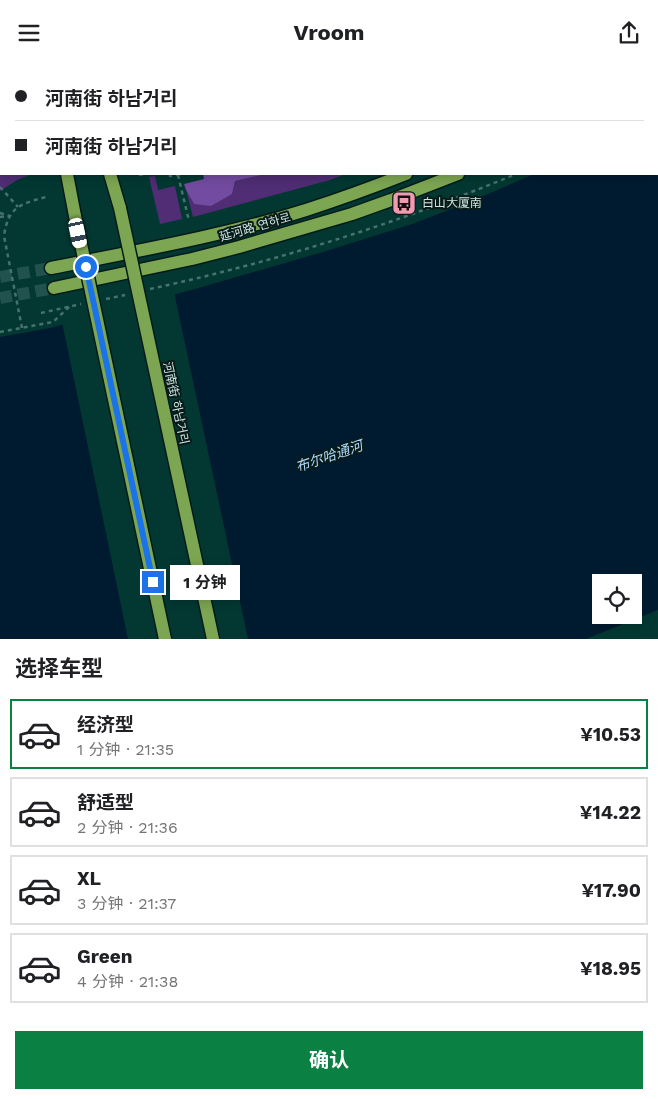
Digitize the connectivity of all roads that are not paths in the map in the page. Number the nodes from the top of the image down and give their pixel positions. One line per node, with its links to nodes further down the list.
1 (67, 175): 7 (main road, bridge)
2 (110, 175): 8 (main road, 河南街 하남거리, bridge)
3 (403, 175): 5 (main road, 延河路 연하로)
4 (455, 175): 6 (main road, 延河路 연하로)
5 (50, 268)
6 (54, 288)
7 (165, 639)
8 (213, 639)

